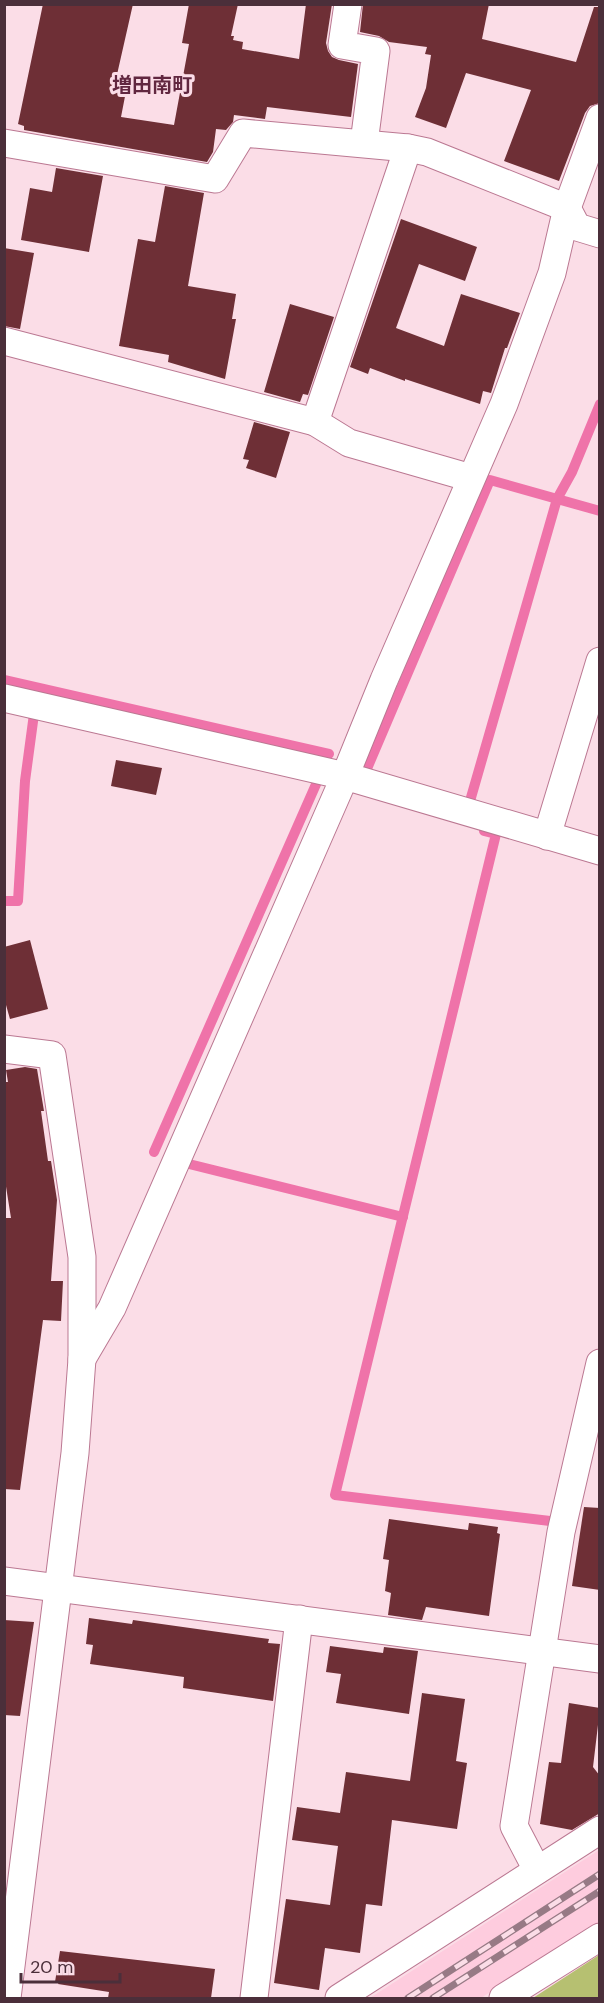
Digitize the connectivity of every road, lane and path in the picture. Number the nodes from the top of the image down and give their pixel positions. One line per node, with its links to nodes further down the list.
1 (348, 4): 4 (street)
2 (600, 118): 6 (street)
3 (4, 143): 4 (street)
4 (364, 143): 5 (street)
5 (408, 148): 6 (street); 9 (street)
6 (567, 208): 7 (street); 10 (street)
7 (600, 234)
8 (4, 341): 9 (street)
9 (315, 422): 10 (street)
10 (471, 478): 13 (street)
11 (600, 661): 14 (street)
12 (4, 698): 13 (street)
13 (345, 777): 14 (street); 17 (street)
14 (547, 836): 15 (street)
15 (600, 851)
16 (4, 1049): 17 (street)
17 (82, 1359): 20 (street)
18 (600, 1363): 22 (street)
19 (4, 1581): 20 (street)
20 (59, 1588): 21 (street); 27 (street)
21 (299, 1619): 22 (street); 28 (street)
22 (542, 1651): 23 (street); 25 (street)
23 (600, 1659)
24 (600, 1830): 25 (street)
25 (537, 1870): 29 (street)
26 (600, 1937): 30 (street)
27 (7, 1998)
28 (254, 1998)
29 (339, 1998)
30 (503, 1998)

